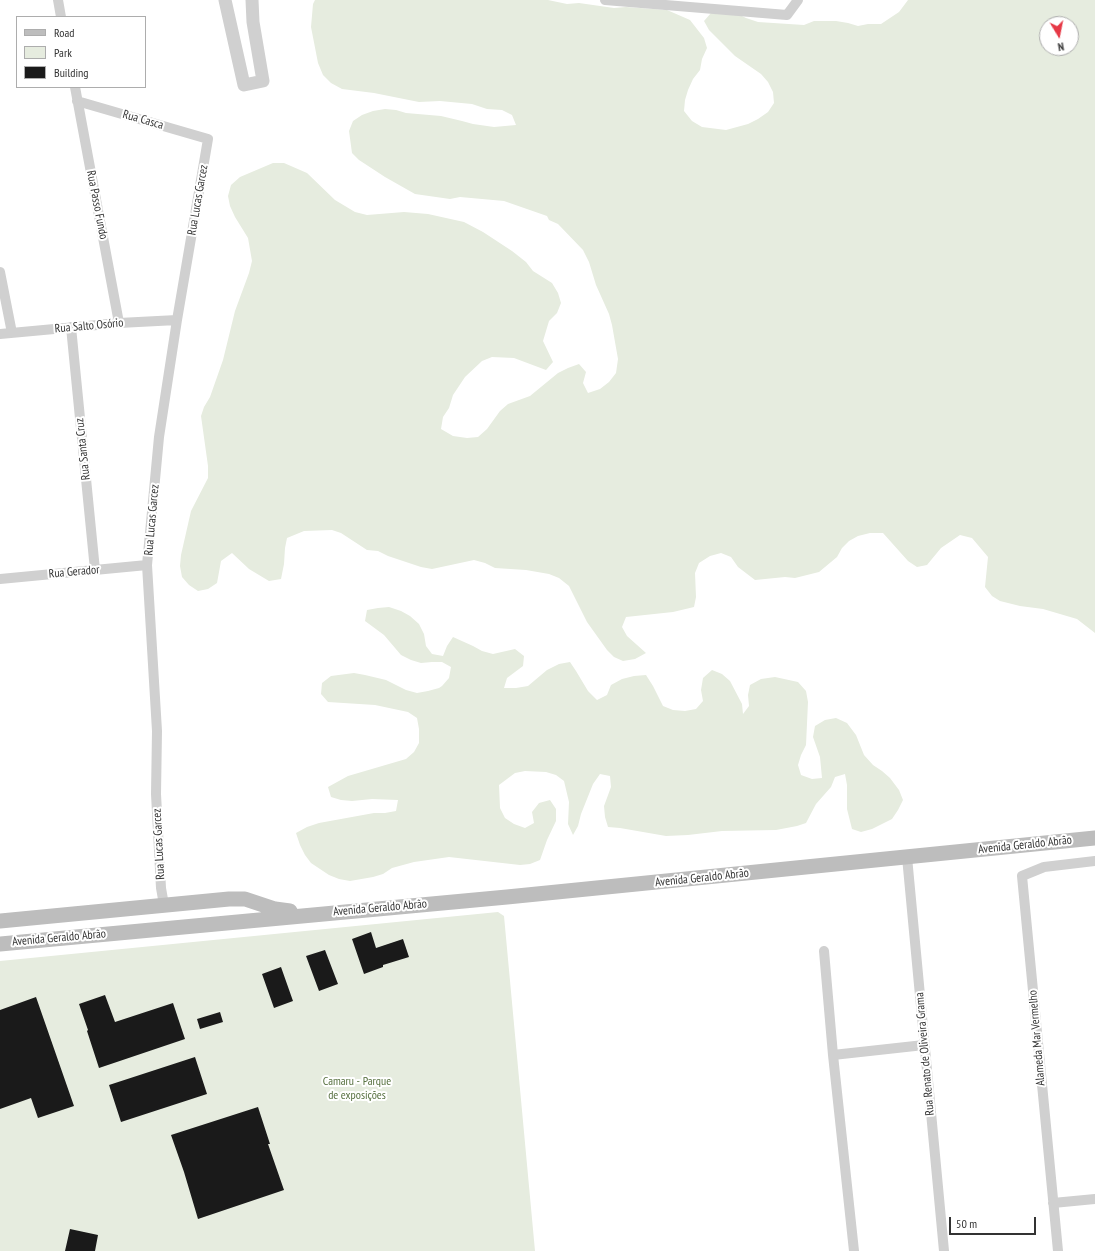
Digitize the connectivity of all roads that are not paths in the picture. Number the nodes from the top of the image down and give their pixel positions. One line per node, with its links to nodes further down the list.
1 (58, 0): 6 (street)
2 (226, 0): 3 (street)
3 (252, 0)
4 (605, 0): 5 (street)
5 (798, 0)
6 (61, 16)
7 (75, 88): 8 (street, Rua Passo Fundo)
8 (77, 102): 9 (street, Rua Casca); 12 (street, Rua Passo Fundo)
9 (208, 138): 11 (street, Rua Lucas Garcez)
10 (0, 272): 14 (street)
11 (177, 320): 12 (street, Rua Salto Osório); 16 (street, Rua Lucas Garcez)
12 (119, 323): 13 (street, Rua Salto Osório)
13 (71, 327): 14 (street, Rua Salto Osório); 17 (street, Rua Santa Cruz)
14 (12, 333): 15 (street, Rua Salto Osório)
15 (0, 334)
16 (147, 565): 17 (street, Rua Gerador); 22 (street, Rua Lucas Garcez)
17 (95, 570): 18 (street, Rua Gerador)
18 (0, 580)
19 (1095, 838): 20 (main road, Avenida Geraldo Abrão)
20 (906, 857): 23 (main road, Avenida Geraldo Abrão); 27 (street, Rua Renato de Oliveira Grama)
21 (1095, 861): 30 (street, Alameda Mar Vermelho)
22 (164, 905): 23 (main road, Avenida Geraldo Abrão); 24 (main road, Avenida Geraldo Abrão)
23 (309, 915): 25 (main road, Avenida Geraldo Abrão)
24 (0, 921)
25 (0, 944)
26 (824, 951): 28 (street)
27 (924, 1045): 28 (street); 32 (street, Rua Renato de Oliveira Grama)
28 (833, 1055): 31 (street)
29 (1095, 1199): 30 (street)
30 (1053, 1203): 33 (street, Alameda Mar Vermelho)
31 (854, 1251)
32 (944, 1251)
33 (1058, 1251)

